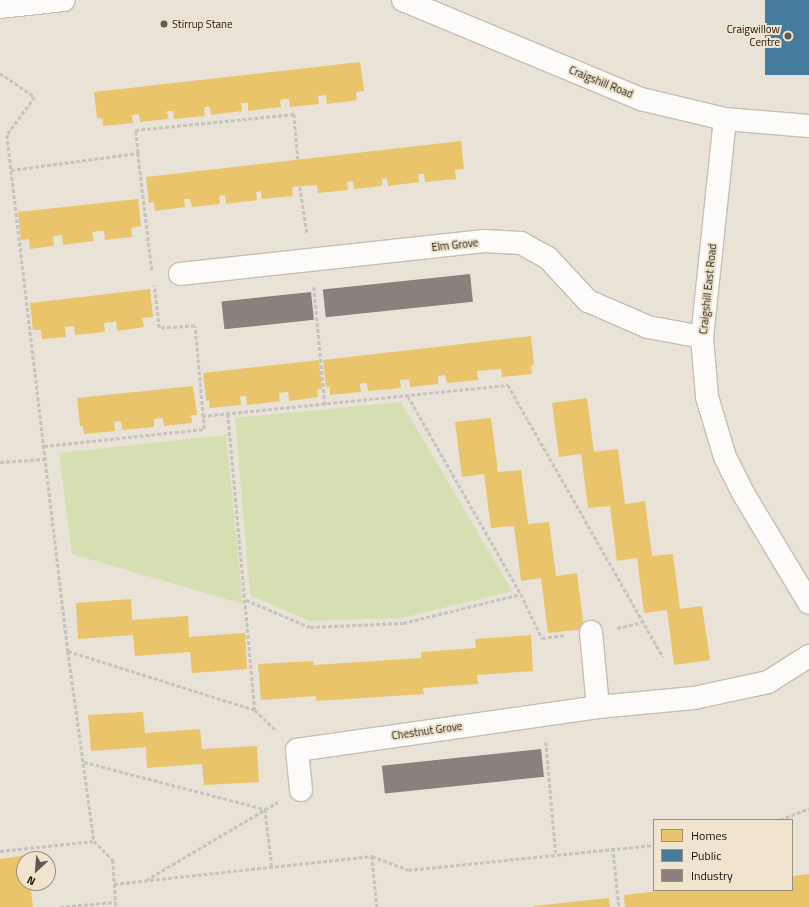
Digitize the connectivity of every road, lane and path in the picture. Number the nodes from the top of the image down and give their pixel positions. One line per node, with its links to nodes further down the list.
1 (64, 0): 3 (street)
2 (403, 0): 5 (street, Craigshill Road)
3 (0, 8)
4 (0, 74): 8 (path)
5 (725, 119): 6 (street, Craigshill Road); 12 (street, Craigshill East Road)
6 (809, 126)
7 (298, 159): 8 (path)
8 (11, 170): 16 (path)
9 (300, 186): 10 (path)
10 (311, 260): 11 (street, Elm Grove); 12 (street, Elm Grove); 14 (path)
11 (180, 274)
12 (702, 337): 19 (street, Craigshill East Road)
13 (408, 396): 14 (path); 20 (path); 23 (path)
14 (326, 404): 15 (path)
15 (228, 414): 16 (path); 21 (path)
16 (44, 446): 17 (path)
17 (45, 459): 18 (path); 26 (path)
18 (0, 462)
19 (801, 572): 22 (street, Craigshill East Road)
20 (521, 594): 21 (path); 25 (path)
21 (246, 600): 30 (path)
22 (809, 603)
23 (642, 622): 24 (path); 28 (path)
24 (627, 626)
25 (591, 632): 29 (street)
26 (68, 651): 30 (path); 33 (path)
27 (809, 656): 29 (street, Chestnut Grove)
28 (663, 657)
29 (598, 707): 31 (street, Chestnut Grove)
30 (255, 710): 32 (path)
31 (544, 715): 32 (street, Chestnut Grove); 42 (path)
32 (297, 750): 34 (street)
33 (83, 762): 36 (path); 38 (path)
34 (301, 790): 36 (path)
35 (809, 808): 37 (path)
36 (265, 809): 44 (path); 45 (path)
37 (782, 819)
38 (94, 841): 41 (path); 46 (path)
39 (653, 844): 40 (path)
40 (613, 848): 42 (path); 51 (path)
41 (0, 851)
42 (556, 853): 43 (path)
43 (372, 856): 44 (path); 50 (path)
44 (272, 867): 45 (path)
45 (144, 881): 46 (path)
46 (114, 884): 47 (path)
47 (115, 902): 48 (path); 49 (path)
48 (60, 907)
49 (116, 907)
50 (377, 907)
51 (619, 907)

